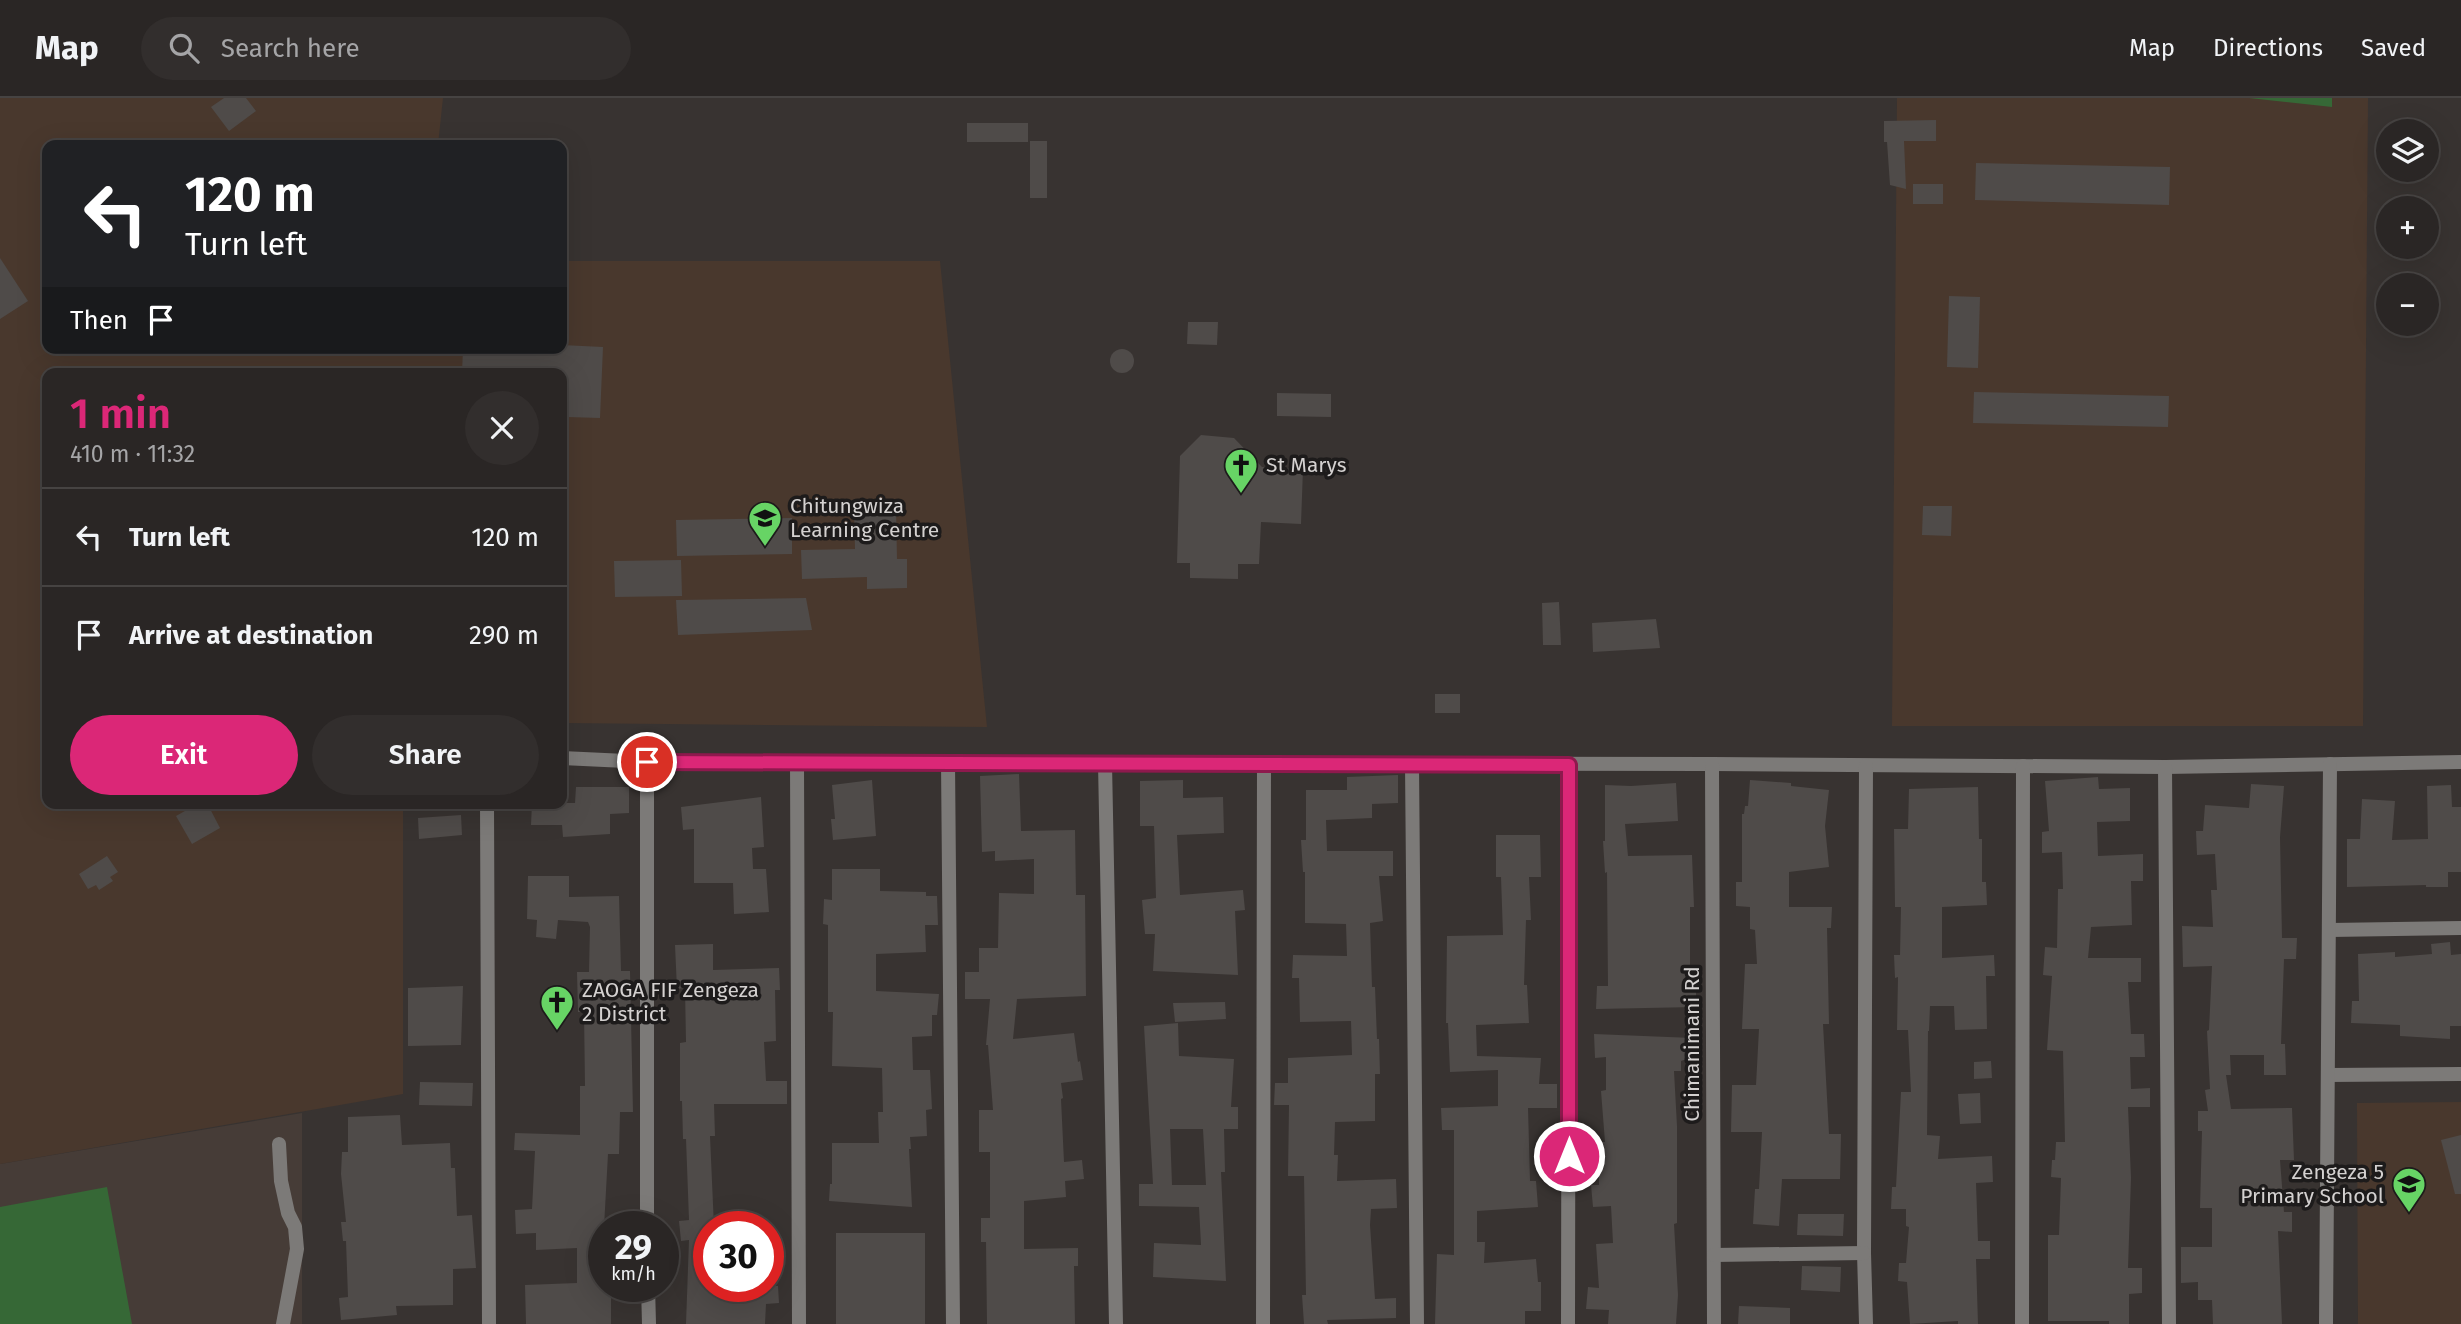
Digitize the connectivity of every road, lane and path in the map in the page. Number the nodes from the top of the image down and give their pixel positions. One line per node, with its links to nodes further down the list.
1 (567, 758): 2 (street)
2 (647, 762): 5 (street); 21 (street)
3 (948, 762): 5 (street); 6 (street); 29 (street)
4 (2461, 762): 10 (street)
5 (797, 763): 28 (street)
6 (1105, 763): 7 (street); 30 (street)
7 (1264, 763): 8 (street); 31 (street)
8 (1412, 764): 11 (street); 32 (street)
9 (1712, 764): 11 (street); 12 (street); 23 (street, Chimanimani Rd)
10 (2330, 764): 14 (street); 17 (street)
11 (1569, 765): 33 (street)
12 (1866, 766): 13 (street); 22 (street)
13 (2023, 766): 14 (street); 36 (street)
14 (2165, 767): 37 (street)
15 (487, 809): 26 (street)
16 (2461, 928): 17 (street)
17 (2330, 930): 19 (street)
18 (2461, 1074): 19 (street)
19 (2328, 1075): 38 (street)
20 (279, 1144): 25 (street)
21 (648, 1211)
22 (1864, 1253): 23 (street); 35 (street)
23 (1714, 1255): 34 (street, Chimanimani Rd)
24 (648, 1302): 27 (street)
25 (283, 1324)
26 (489, 1324)
27 (649, 1324)
28 (799, 1324)
29 (953, 1324)
30 (1116, 1324)
31 (1263, 1324)
32 (1418, 1324)
33 (1569, 1324)
34 (1714, 1324)
35 (1866, 1324)
36 (2022, 1324)
37 (2169, 1324)
38 (2326, 1324)

